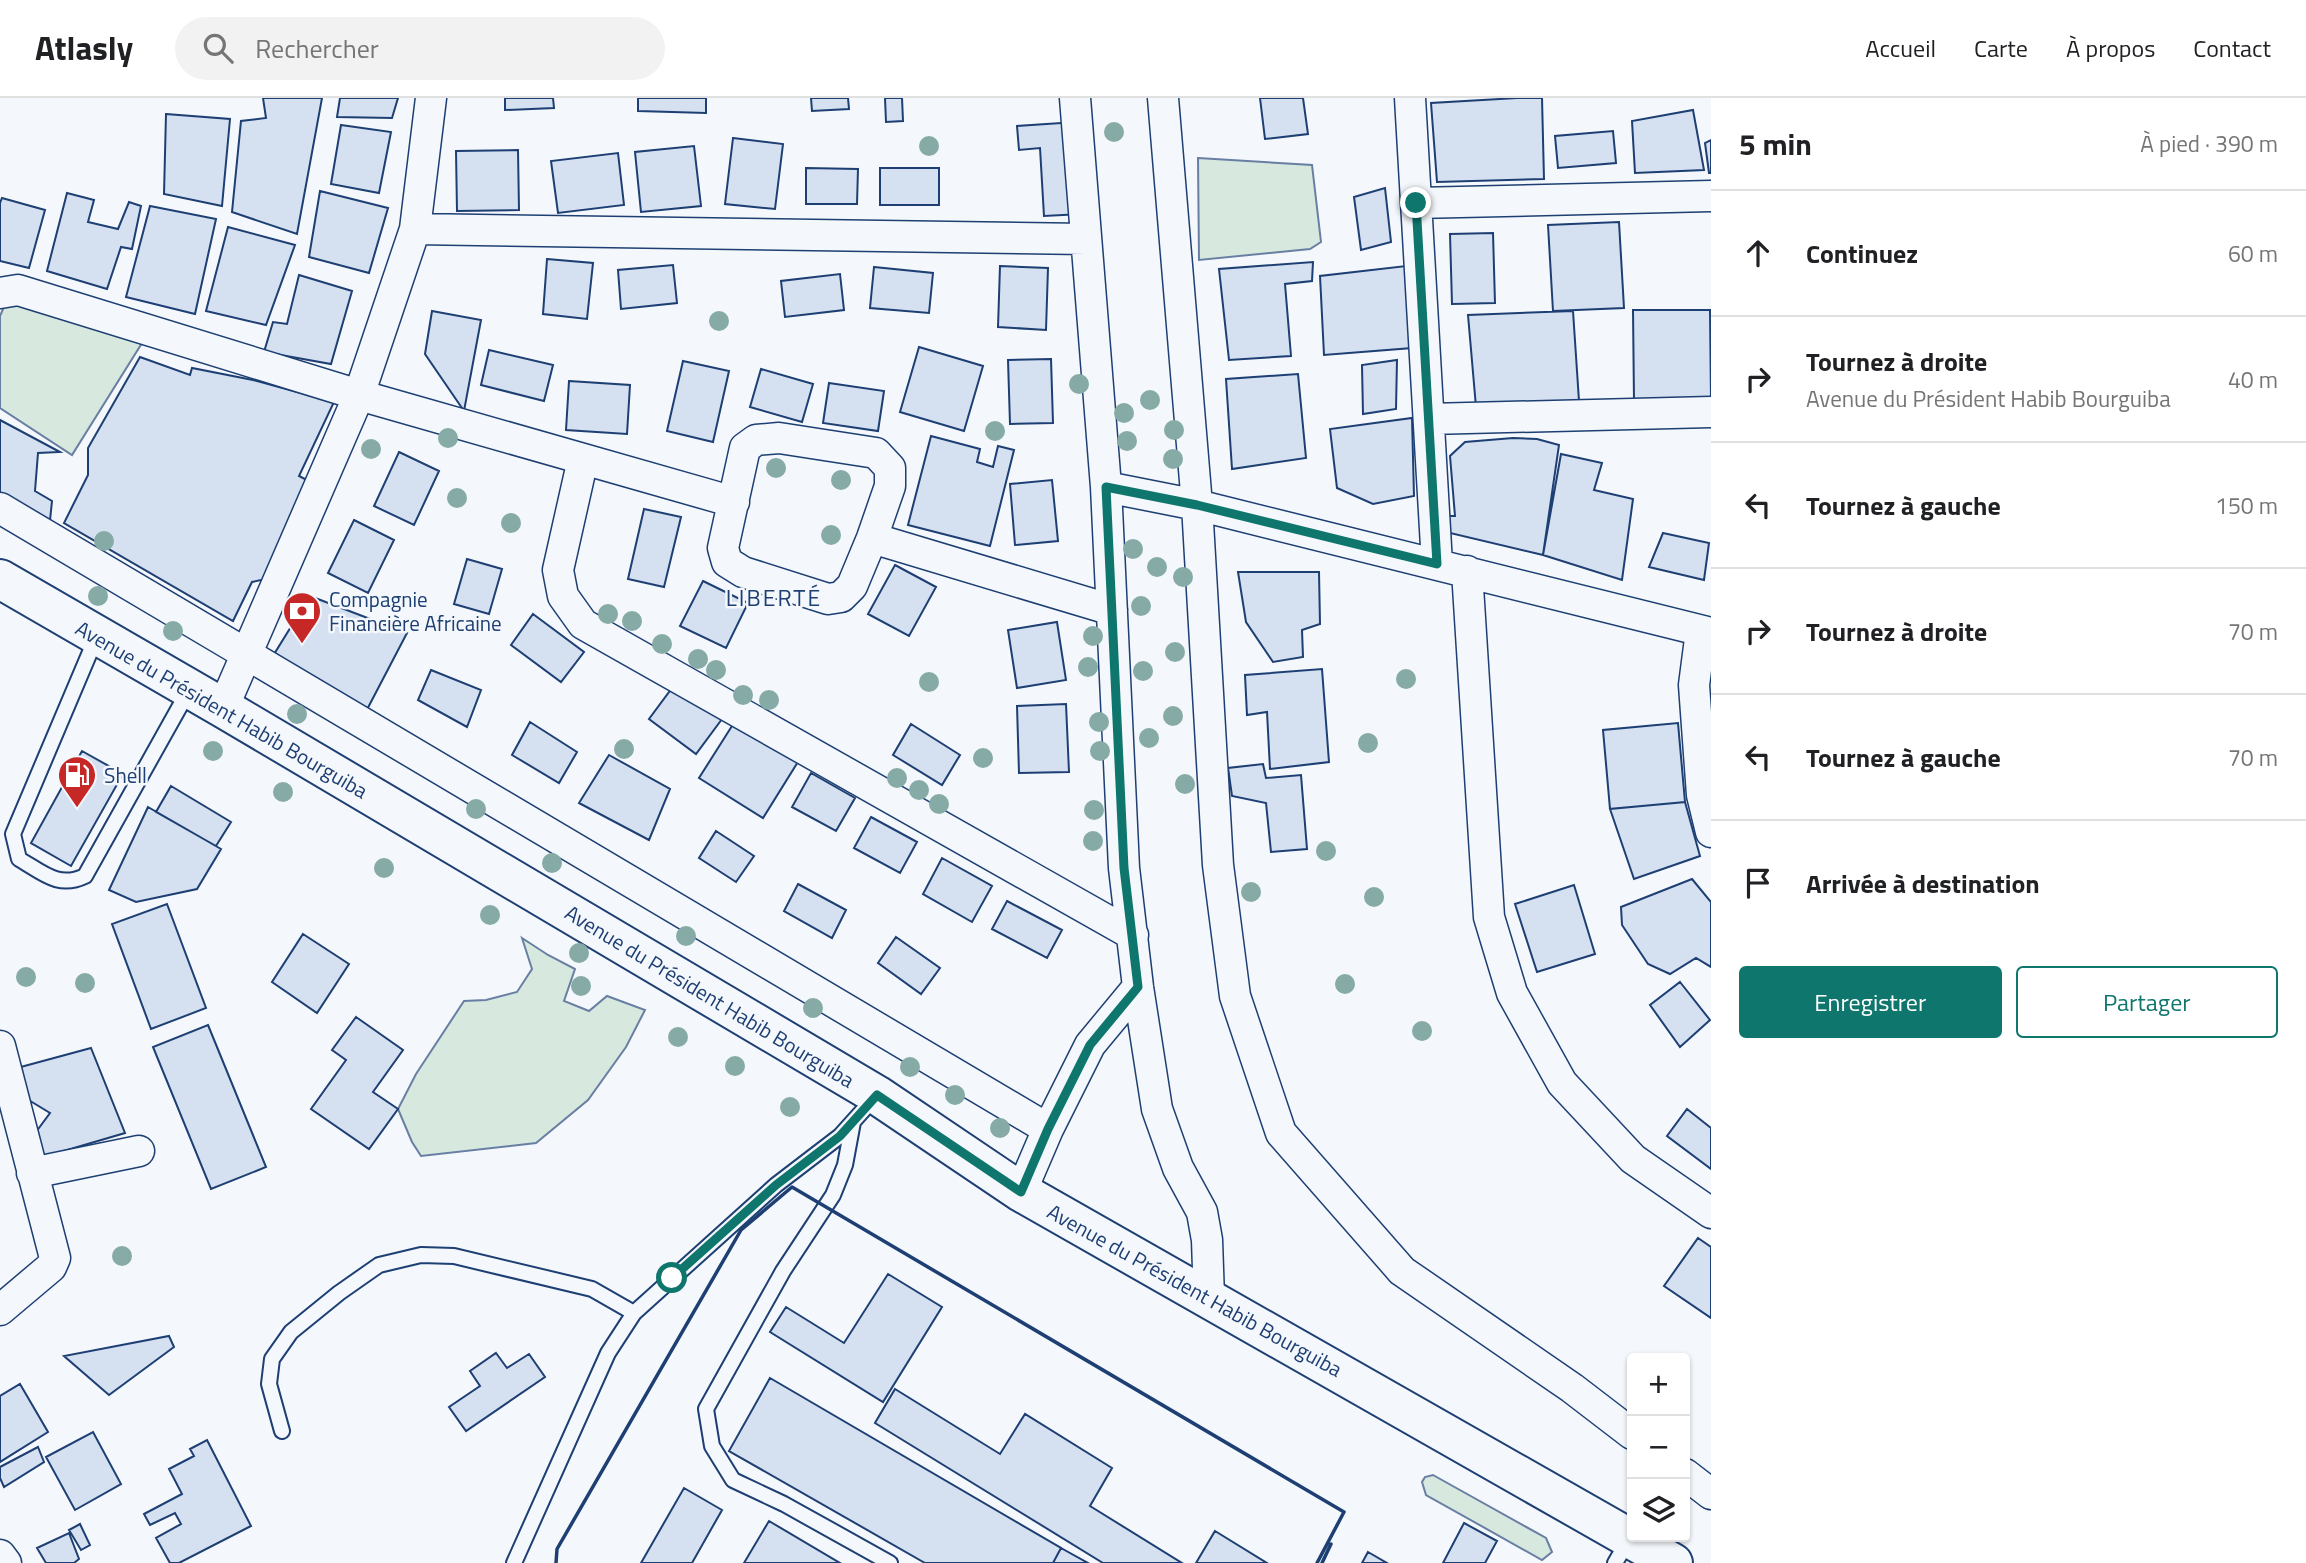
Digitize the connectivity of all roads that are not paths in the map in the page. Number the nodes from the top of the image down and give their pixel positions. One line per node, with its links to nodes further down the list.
1 (431, 98): 7 (street)
2 (1075, 98): 8 (street)
3 (1163, 98): 16 (street)
4 (1410, 98): 6 (street)
5 (1711, 196): 6 (street)
6 (1416, 203): 12 (street)
7 (415, 229): 8 (street); 10 (street)
8 (1086, 239): 14 (street)
9 (0, 293): 10 (street)
10 (359, 395): 13 (street); 25 (street)
11 (1711, 412): 12 (street)
12 (1429, 419): 19 (street)
13 (583, 459): 15 (street); 29 (street)
14 (1106, 487): 16 (street); 22 (street)
15 (734, 502): 18 (street); 18 (street)
16 (1197, 505): 19 (street); 41 (street)
17 (0, 508): 25 (street)
18 (872, 538): 22 (street)
19 (1437, 564): 20 (street)
20 (1467, 572): 23 (street); 37 (street)
21 (0, 579): 24 (main road, Avenue du Président Habib Bourguiba)
22 (1112, 610): 29 (street)
23 (1706, 632): 28 (street)
24 (97, 636): 26 (main road, Avenue du Président Habib Bourguiba); 26 (lane)
25 (246, 654): 27 (street); 33 (street)
26 (189, 688): 27 (main road, Avenue du Président Habib Bourguiba)
27 (223, 708): 32 (main road, Avenue du Président Habib Bourguiba)
28 (1711, 832)
29 (1133, 935): 30 (street)
30 (1138, 987): 33 (street); 38 (street)
31 (0, 1046): 35 (street)
32 (865, 1108): 36 (main road, Avenue du Président Habib Bourguiba); 40 (lane); 49 (lane)
33 (1048, 1129): 36 (street)
34 (139, 1152): 35 (street)
35 (32, 1172): 39 (street)
36 (1021, 1192): 38 (main road, Avenue du Président Habib Bourguiba)
37 (1711, 1213)
38 (1209, 1298): 45 (main road, Avenue du Président Habib Bourguiba)
39 (0, 1310)
40 (634, 1313): 42 (lane); 48 (lane)
41 (1627, 1430)
42 (282, 1431)
43 (1690, 1478): 44 (street)
44 (1711, 1494)
45 (1622, 1550): 50 (main road, Avenue du Président Habib Bourguiba)
46 (0, 1555): 47 (street)
47 (6, 1563)
48 (514, 1563)
49 (890, 1563)
50 (1673, 1563)

